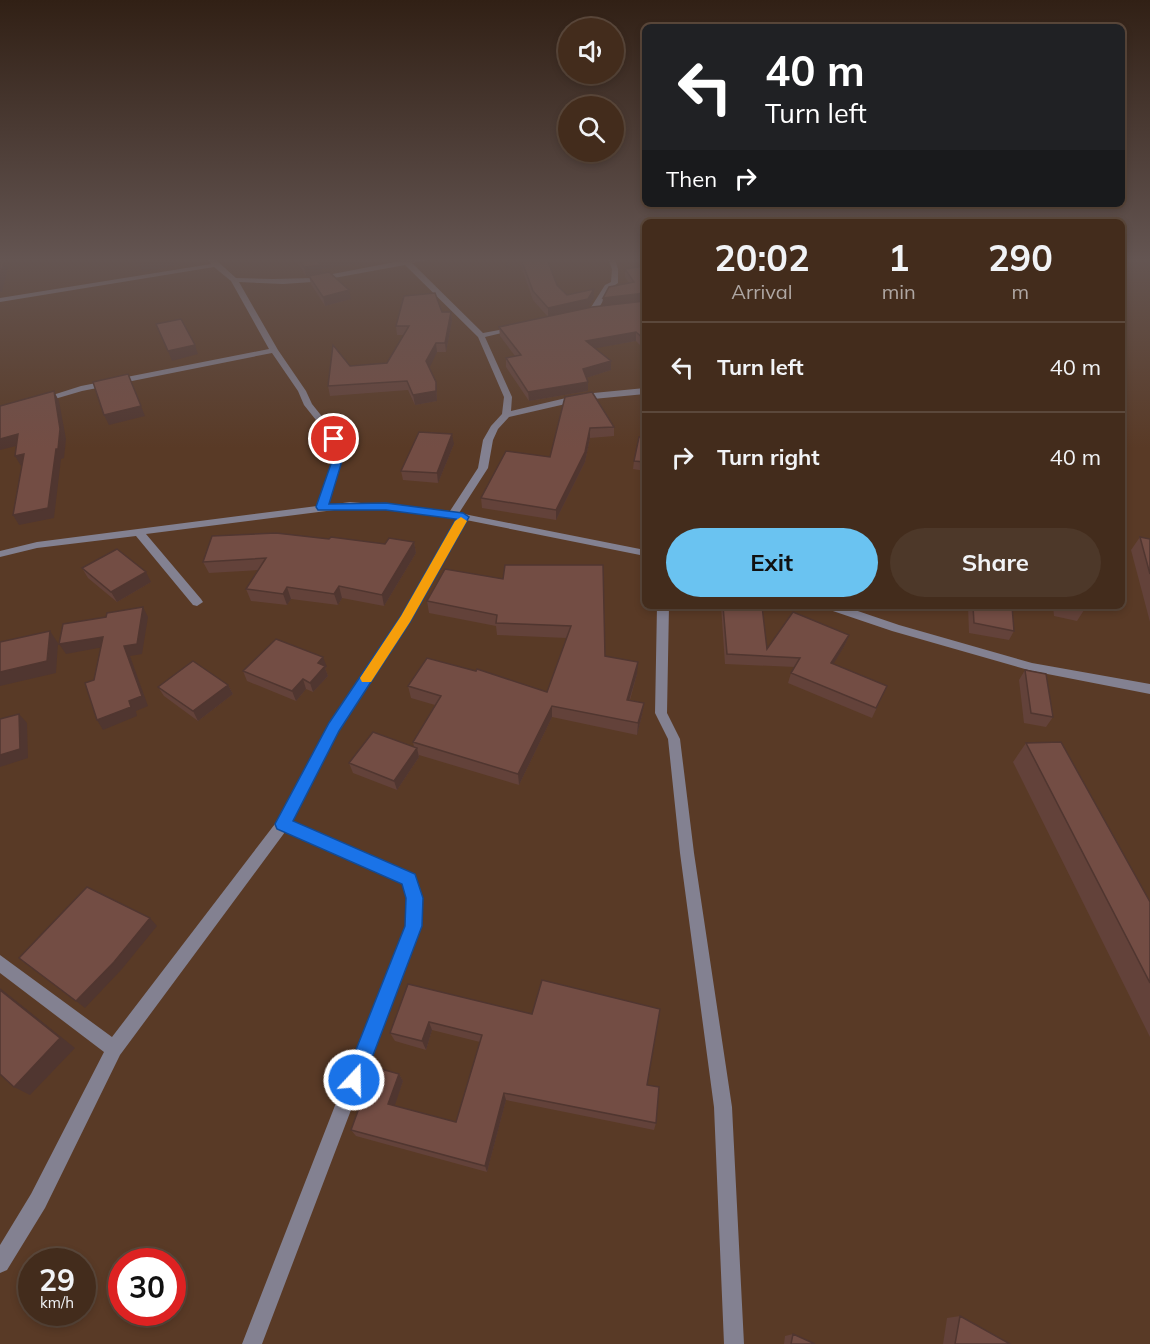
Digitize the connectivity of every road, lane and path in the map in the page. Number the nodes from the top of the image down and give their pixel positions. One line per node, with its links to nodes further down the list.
1 (258, 322): 5 (street)
2 (467, 322): 4 (street)
3 (525, 327): 4 (street)
4 (481, 336): 8 (street)
5 (274, 350): 7 (street); 9 (street)
6 (642, 391): 8 (street)
7 (30, 403)
8 (506, 415): 10 (street)
9 (322, 507): 10 (street); 11 (street)
10 (458, 516): 12 (street); 18 (street)
11 (139, 533): 13 (street); 14 (street)
12 (642, 552)
13 (0, 554)
14 (197, 603)
15 (663, 609): 23 (street)
16 (849, 609): 17 (street)
17 (1150, 689)
18 (283, 824): 20 (street); 22 (street)
19 (0, 963): 20 (street)
20 (114, 1048): 21 (street)
21 (0, 1263)
22 (252, 1344)
23 (734, 1344)

